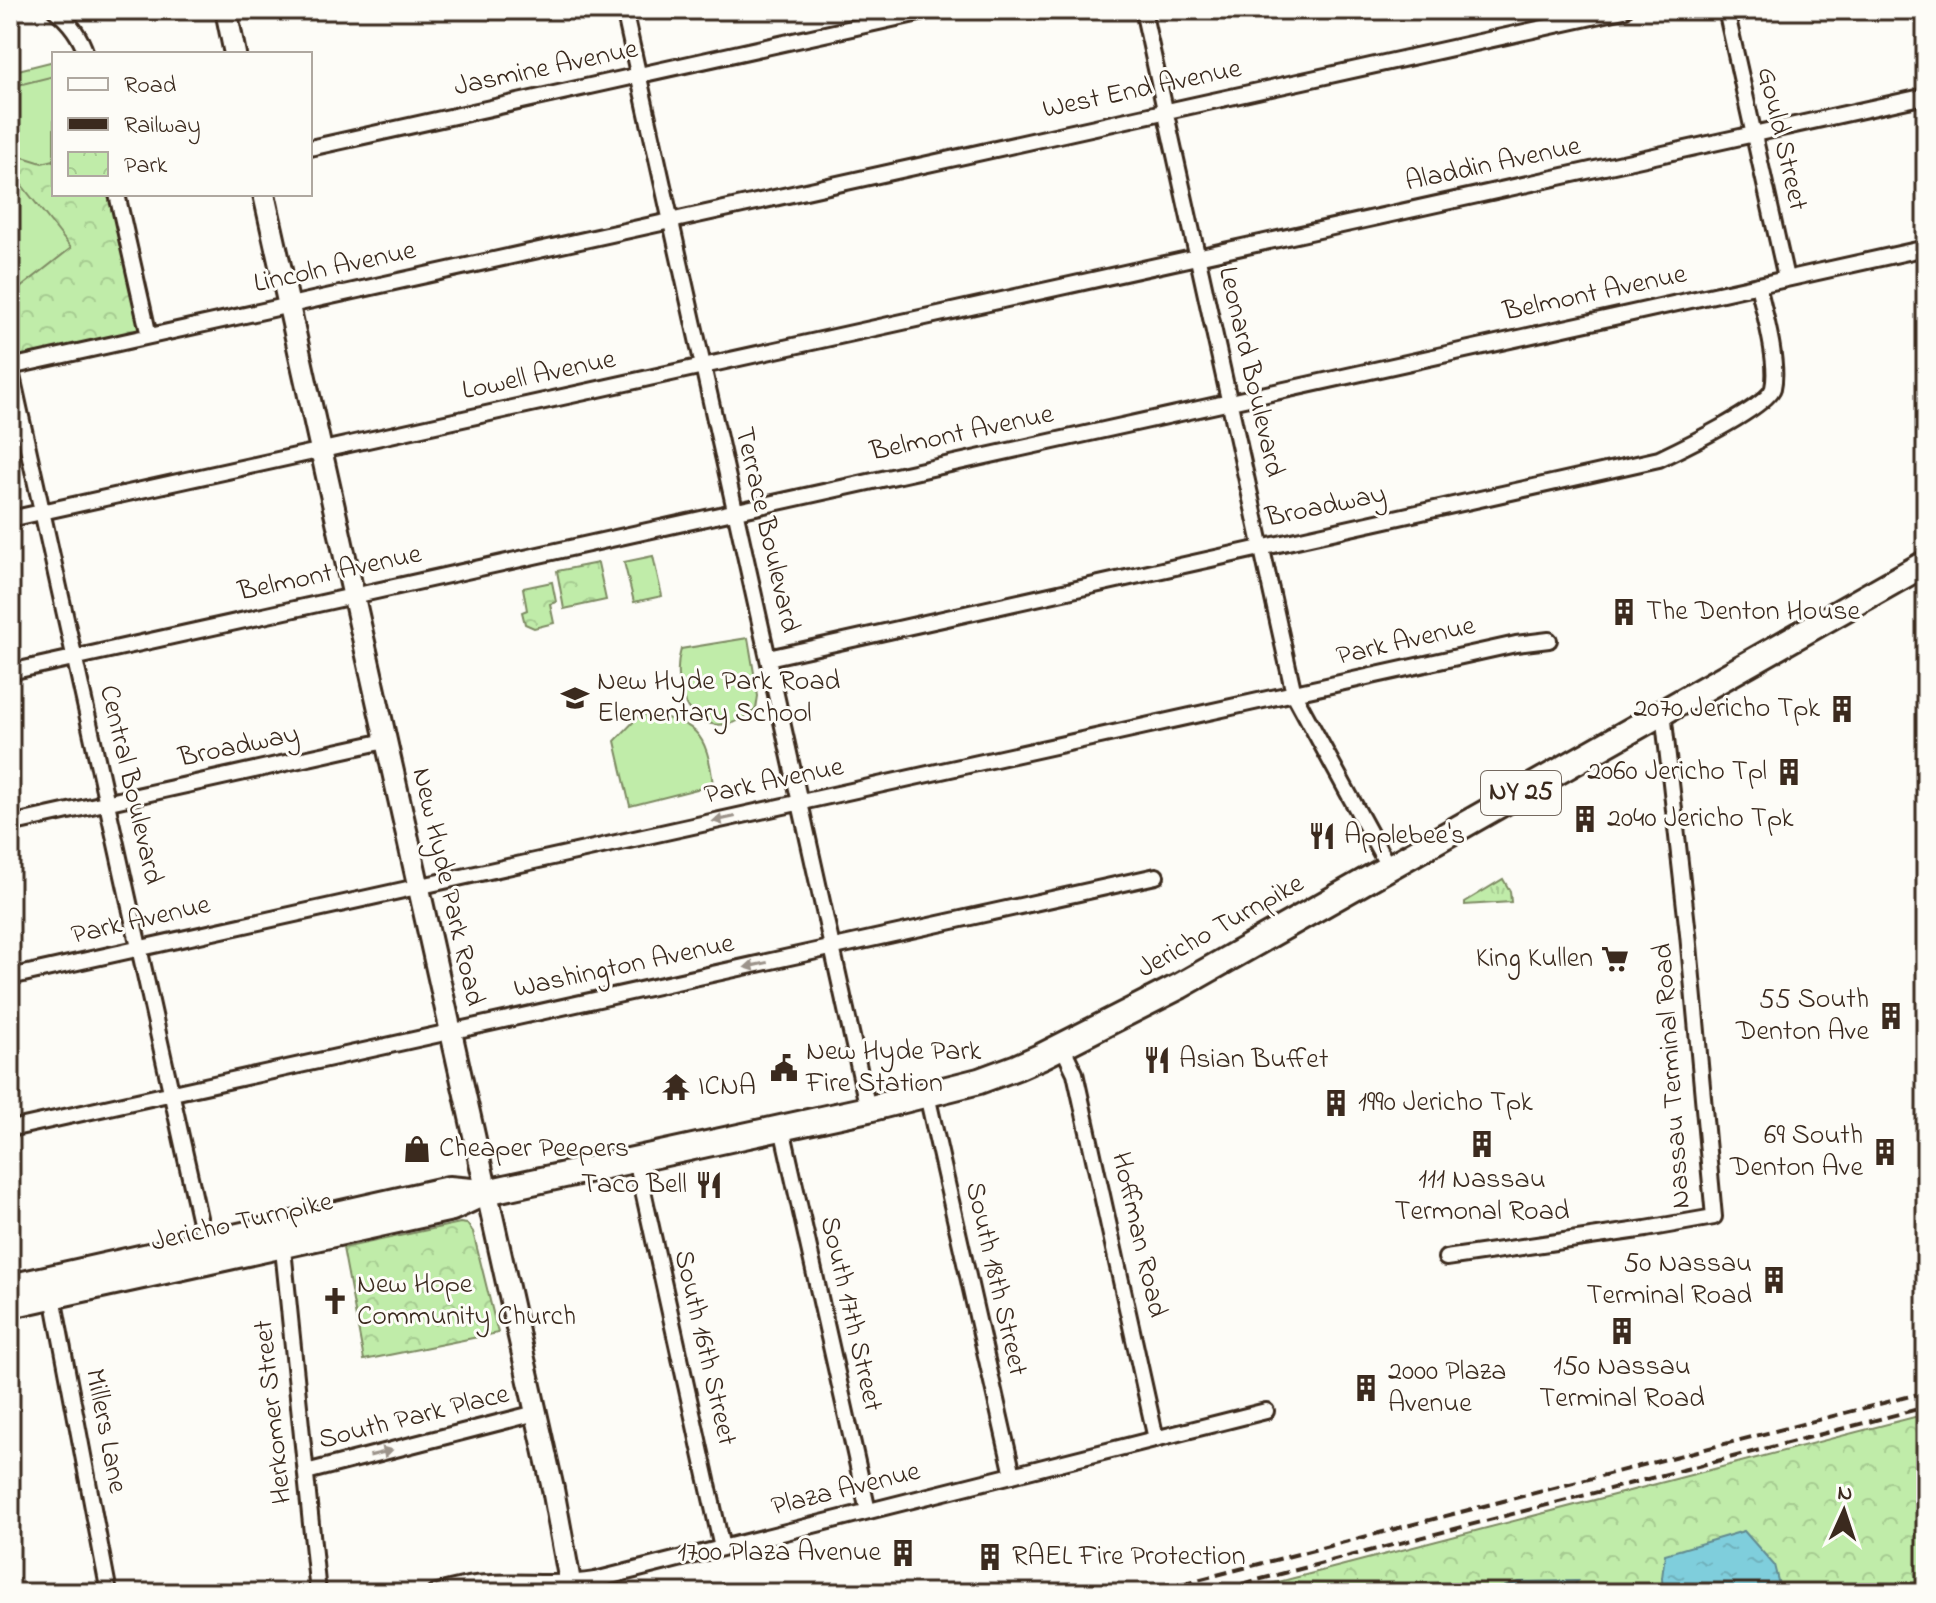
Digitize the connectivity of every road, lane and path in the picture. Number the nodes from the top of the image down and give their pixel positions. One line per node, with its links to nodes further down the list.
1 (55, 10): 8 (street)
2 (228, 10): 9 (main road)
3 (624, 10): 10 (street, Terrace Boulevard)
4 (933, 10): 10 (street, Jasmine Avenue)
5 (1143, 10): 12 (street, Leonard Boulevard)
6 (1624, 10): 12 (street, West End Avenue)
7 (1726, 10): 13 (street, Gould Street)
8 (85, 52)
9 (235, 52)
10 (639, 75): 14 (street, Jasmine Avenue); 17 (street, Terrace Boulevard)
11 (1922, 96): 13 (street, Aladdin Avenue)
12 (1166, 111): 17 (street, West End Avenue); 19 (street, Leonard Boulevard)
13 (1754, 134): 19 (street, Aladdin Avenue); 20 (street, Gould Street)
14 (312, 148)
15 (117, 196): 24 (street)
16 (264, 196): 23 (main road, New Hyde Park Road)
17 (671, 220): 23 (street, Lincoln Avenue); 25 (street, Terrace Boulevard)
18 (1926, 248): 20 (street, Belmont Avenue)
19 (1198, 257): 21 (street, Aladdin Avenue); 27 (street, Leonard Boulevard)
20 (1786, 278): 22 (street, Belmont Avenue)
21 (1080, 283): 25 (street, Lowell Avenue)
22 (1758, 285): 27 (street, Belmont Avenue); 32 (street, Broadway)
23 (288, 305): 24 (street, Lincoln Avenue); 28 (main road, New Hyde Park Road)
24 (149, 336): 26 (street, Lincoln Avenue)
25 (703, 366): 28 (street, Lowell Avenue); 29 (street, Terrace Boulevard)
26 (10, 367): 30 (street, Central Boulevard)
27 (1230, 402): 29 (street, Belmont Avenue); 32 (street, Leonard Boulevard)
28 (321, 450): 30 (street, Lowell Avenue); 34 (main road, New Hyde Park Road)
29 (735, 511): 34 (street, Belmont Avenue); 37 (street, Terrace Boulevard)
30 (43, 512): 31 (street, Lowell Avenue); 36 (street, Central Boulevard)
31 (10, 519)
32 (1263, 548): 37 (street, Broadway); 39 (street, Leonard Boulevard)
33 (1926, 563): 40 (main road, Jericho Turnpike / NY 25)
34 (353, 596): 36 (street, Belmont Avenue); 41 (main road, New Hyde Park Road)
35 (1549, 640): 39 (street, Park Avenue)
36 (75, 657): 38 (street, Belmont Avenue); 42 (street, Central Boulevard)
37 (768, 658): 43 (street, Terrace Boulevard)
38 (10, 672)
39 (1294, 694): 43 (street, Park Avenue); 45 (street, Leonard Boulevard)
40 (1663, 712): 45 (main road, Jericho Turnpike / NY 25); 62 (street, Nassau Terminal Road)
41 (385, 741): 42 (street, Broadway); 47 (main road, New Hyde Park Road)
42 (108, 803): 44 (street, Broadway); 48 (street, Central Boulevard)
43 (800, 803): 47 (street, Park Avenue, one-way to 47); 49 (street, Terrace Boulevard)
44 (10, 824)
45 (1389, 868): 52 (main road, Jericho Turnpike / NY 25)
46 (1156, 876): 49 (street, Washington Avenue)
47 (417, 887): 48 (street, Park Avenue); 51 (main road, New Hyde Park Road)
48 (140, 948): 50 (street, Park Avenue); 53 (street, Central Boulevard)
49 (833, 948): 51 (street, Washington Avenue, one-way to 51); 55 (street, Terrace Boulevard)
50 (10, 977)
51 (450, 1032): 53 (street, Washington Avenue); 59 (main road, New Hyde Park Road)
52 (1062, 1046): 54 (main road, Jericho Turnpike / NY 25); 68 (street, Hoffman Road)
53 (172, 1094): 57 (street, Washington Avenue); 61 (street, Central Boulevard)
54 (927, 1095): 55 (main road, Jericho Turnpike / NY 25); 70 (street, South 18th Street)
55 (868, 1109): 56 (main road, Jericho Turnpike / NY 25)
56 (782, 1128): 58 (main road, Jericho Turnpike / NY 25); 71 (street, South 17th Street)
57 (10, 1129)
58 (636, 1159): 59 (main road, Jericho Turnpike / NY 25); 72 (street, South 16th Street)
59 (486, 1192): 60 (main road, Jericho Turnpike / NY 25); 67 (main road, New Hyde Park Road)
60 (282, 1236): 61 (main road, Jericho Turnpike / NY 25); 69 (street, Herkomer Street)
61 (207, 1252): 63 (main road, Jericho Turnpike / NY 25)
62 (1446, 1258)
63 (52, 1286): 64 (main road, Jericho Turnpike / NY 25); 65 (main road, Jericho Turnpike / NY 25); 74 (street, Millers Lane)
64 (10, 1287)
65 (10, 1305)
66 (1266, 1411): 68 (street, Plaza Avenue)
67 (536, 1413): 69 (street, South Park Place, one-way to 67); 73 (main road, New Hyde Park Road)
68 (1156, 1439): 70 (street, Plaza Avenue)
69 (306, 1472): 75 (street, Herkomer Street)
70 (1013, 1475): 71 (street, Plaza Avenue)
71 (868, 1511): 72 (street, Plaza Avenue)
72 (722, 1548): 73 (street, Plaza Avenue)
73 (571, 1588): 76 (street, Plaza Avenue)
74 (109, 1593)
75 (318, 1593)
76 (434, 1593)

